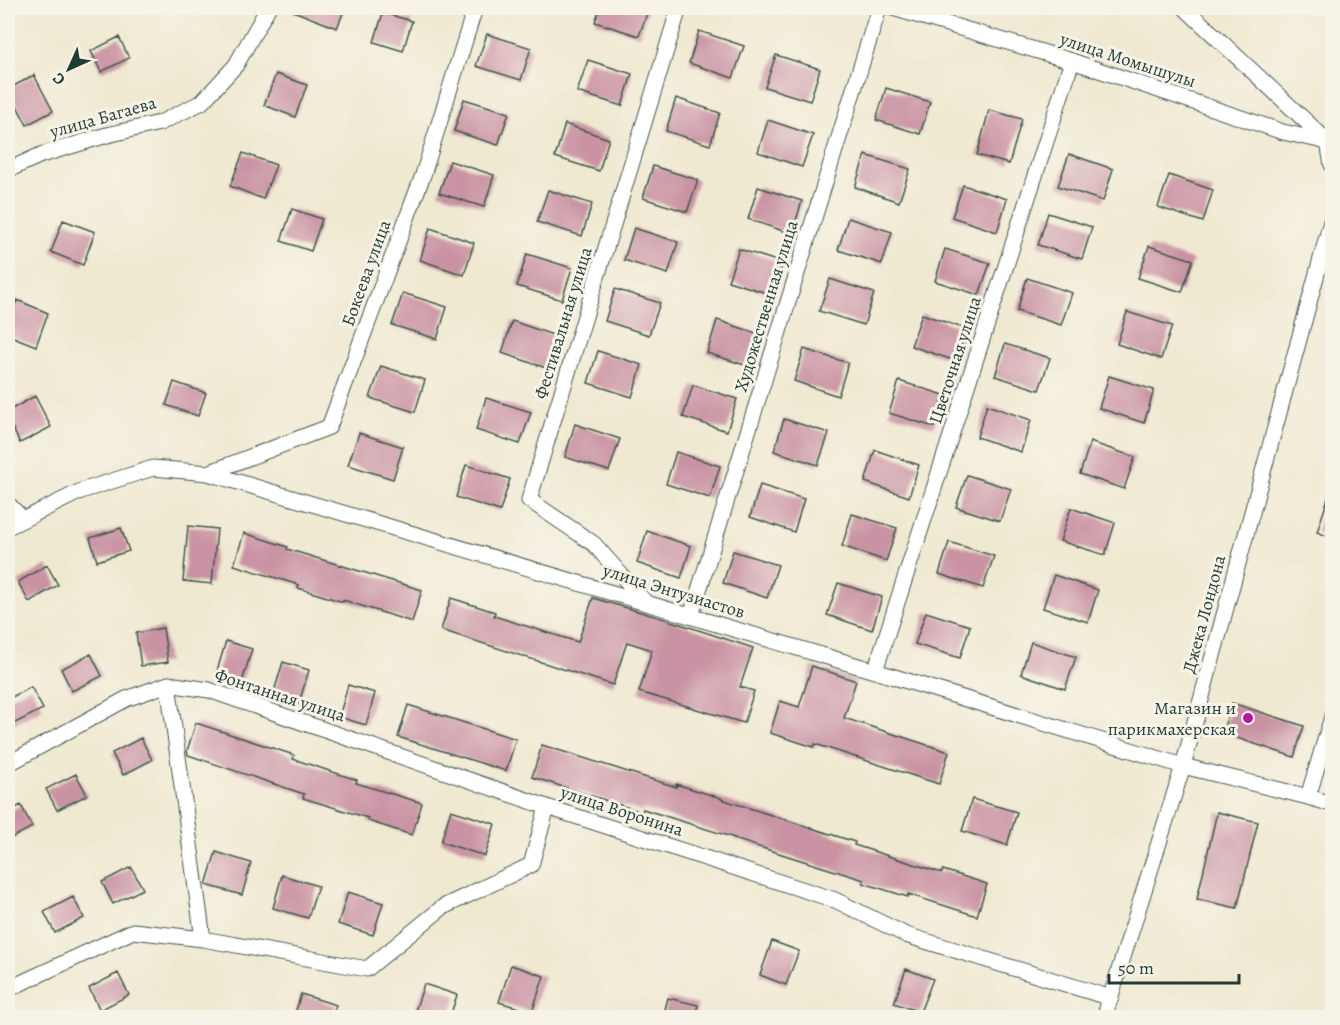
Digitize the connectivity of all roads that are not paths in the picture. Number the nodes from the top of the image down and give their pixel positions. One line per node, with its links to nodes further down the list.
1 (268, 8): 10 (street, улица Багаева)
2 (475, 8): 12 (street, Бокеева улица)
3 (679, 8): 16 (street, Фестивальная улица)
4 (879, 8): 17 (street, Художественная улица)
5 (893, 8): 7 (street, улица Момышулы)
6 (1185, 8): 8 (street)
7 (1072, 61): 8 (street, улица Момышулы); 18 (street, Цветочная улица)
8 (1328, 142): 9 (street)
9 (1332, 165)
10 (8, 170)
11 (1332, 218): 22 (street, Джека Лондона)
12 (208, 473): 14 (street, улица Энтузиастов); 16 (street, улица Энтузиастов)
13 (8, 504): 14 (street)
14 (23, 519): 15 (street, улица Энтузиастов)
15 (8, 527)
16 (646, 603): 17 (street, улица Энтузиастов)
17 (691, 616): 18 (street, улица Энтузиастов)
18 (875, 671): 22 (street, улица Энтузиастов)
19 (168, 684): 21 (street, Фонтанная улица); 25 (street, Фонтанная улица); 26 (street)
20 (1332, 717): 23 (street)
21 (8, 764)
22 (1183, 766): 23 (street, улица Энтузиастов); 28 (street, Джека Лондона)
23 (1308, 797): 24 (street, улица Энтузиастов)
24 (1332, 804)
25 (547, 807): 26 (street, улица Воронина); 28 (street, улица Воронина)
26 (203, 939): 27 (street, улица Воронина)
27 (8, 988)
28 (1111, 998): 29 (street, Джека Лондона)
29 (1104, 1017)

